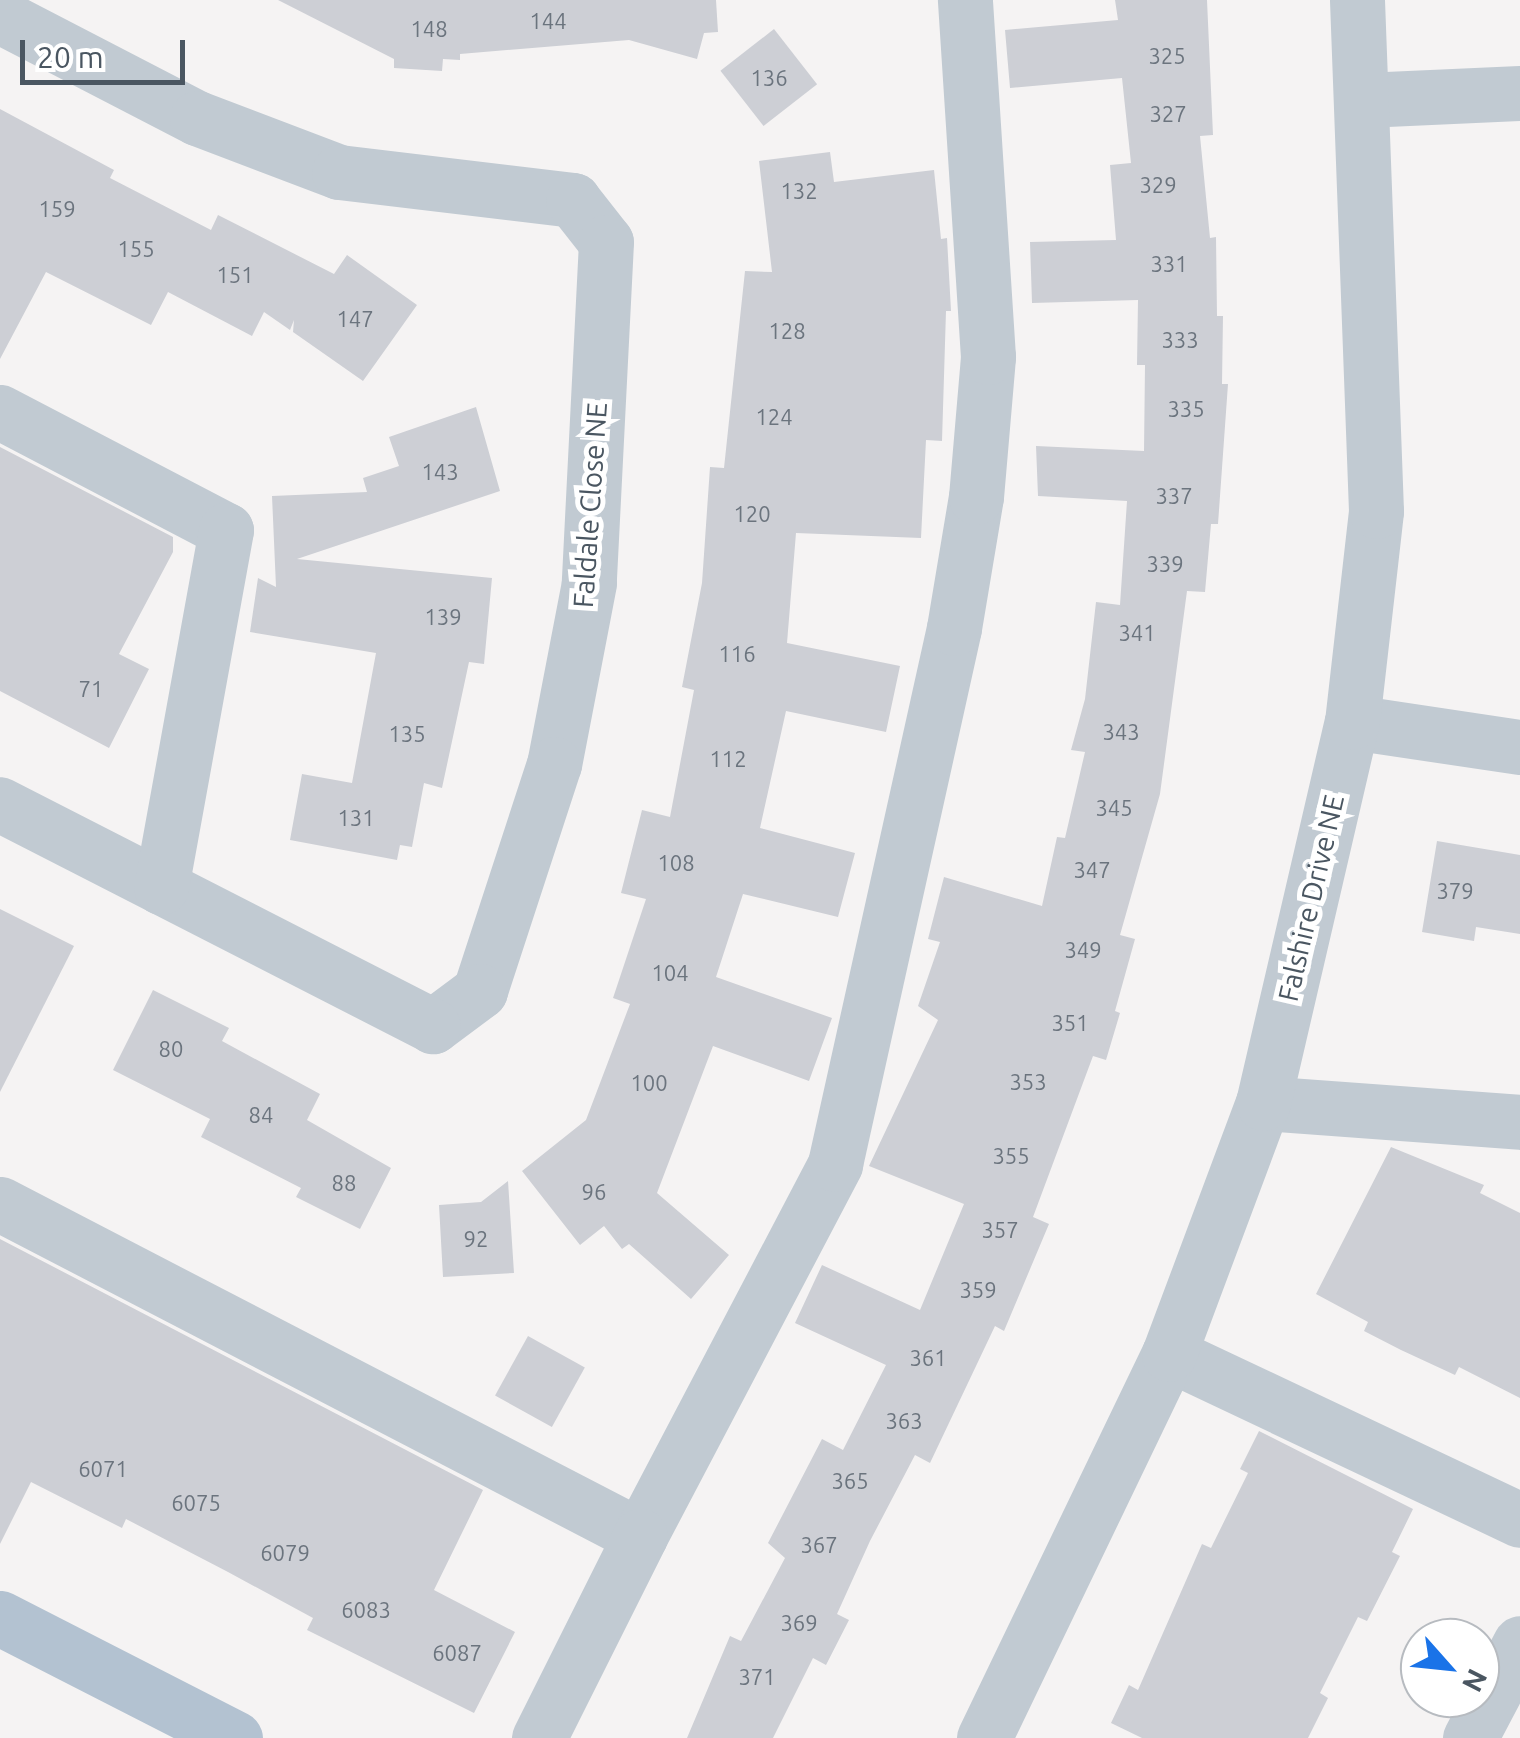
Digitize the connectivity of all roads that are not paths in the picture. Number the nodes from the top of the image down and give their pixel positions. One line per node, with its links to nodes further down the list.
1 (965, 0): 16 (street)
2 (1357, 0): 5 (street, Falshire Drive NE)
3 (0, 16): 10 (street, Faldale Close NE)
4 (1520, 93): 5 (street)
5 (1364, 100): 7 (street, Falshire Drive NE)
6 (0, 412): 10 (street)
7 (1352, 722): 8 (street); 11 (street, Falshire Drive NE)
8 (1520, 747)
9 (0, 804): 10 (street, Faldale Close NE)
10 (161, 887)
11 (1263, 1103): 12 (street); 14 (street, Falshire Drive NE)
12 (1520, 1122)
13 (0, 1204): 16 (street)
14 (1169, 1354): 15 (street); 21 (street, Falshire Drive NE)
15 (1520, 1520)
16 (640, 1536): 20 (street)
17 (0, 1618): 19 (main road)
18 (1520, 1643): 22 (street)
19 (234, 1738)
20 (539, 1738)
21 (984, 1738)
22 (1470, 1738)

